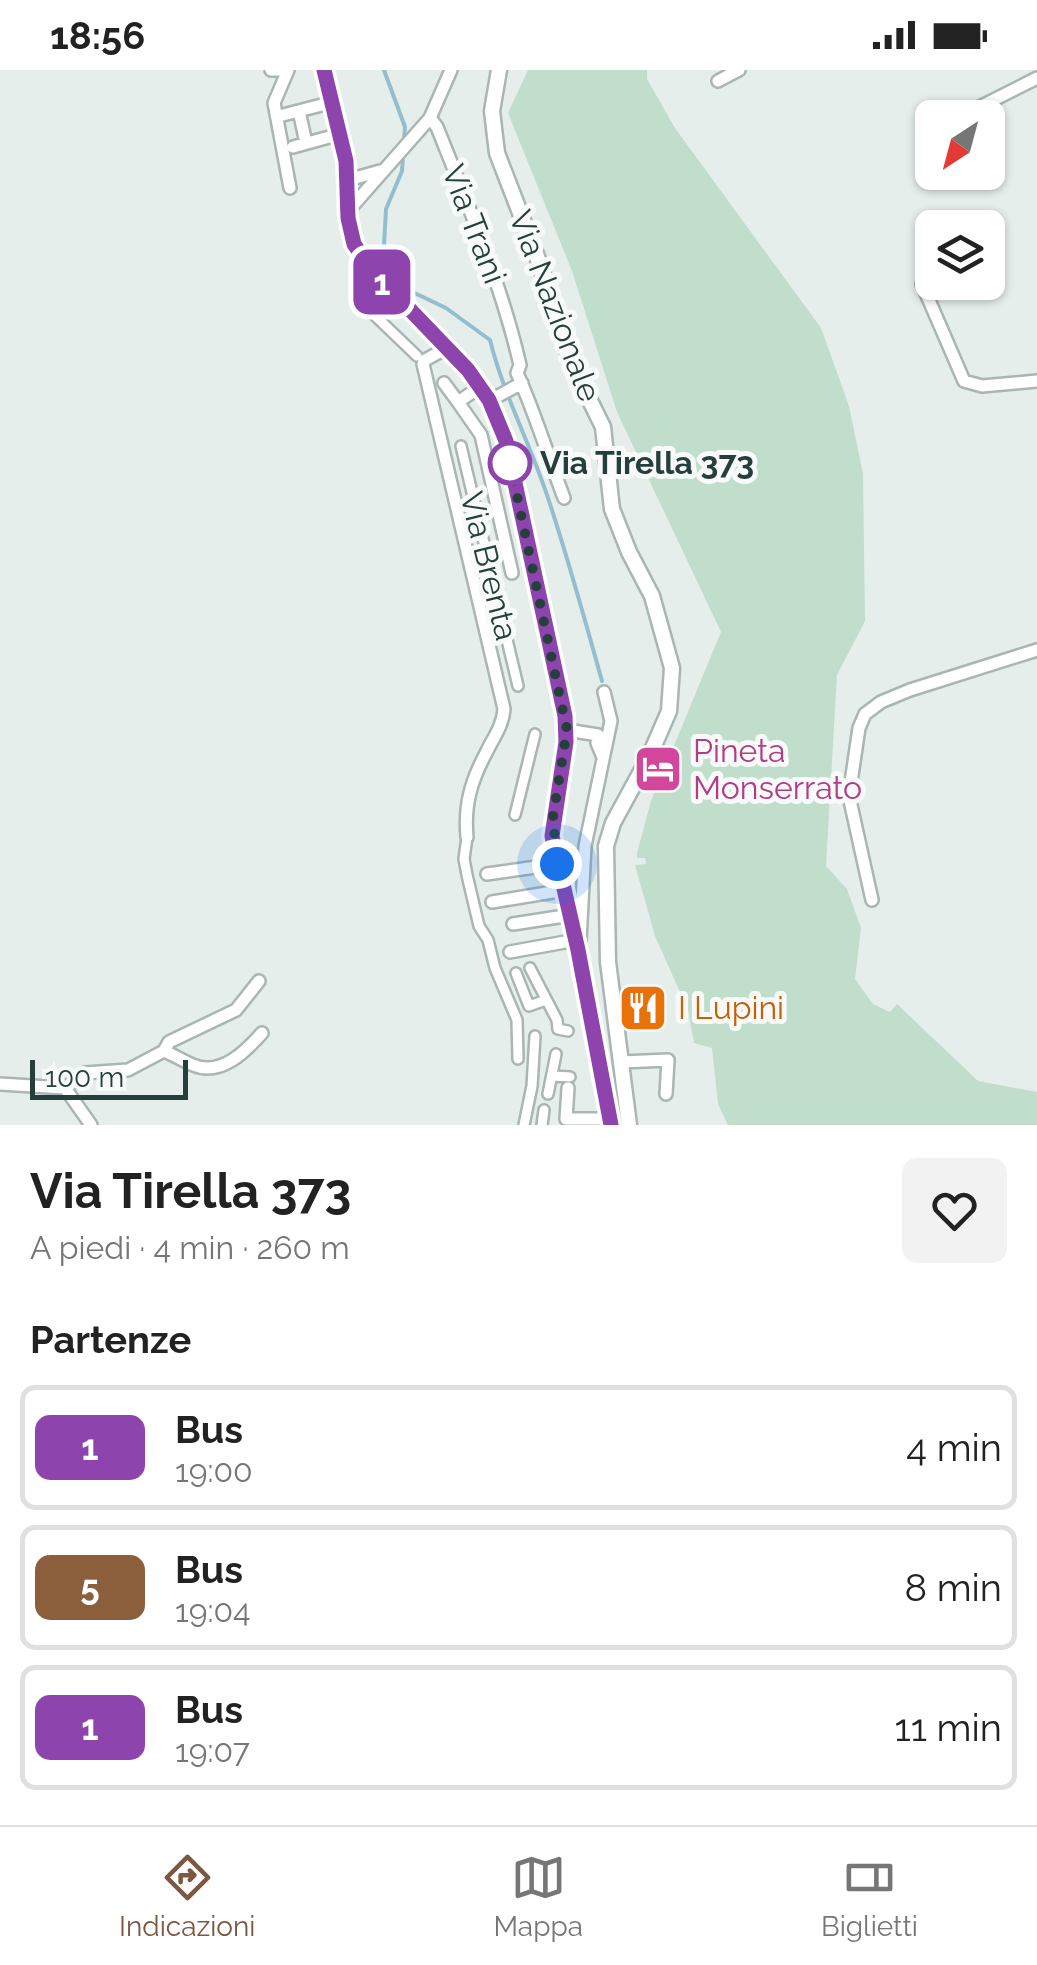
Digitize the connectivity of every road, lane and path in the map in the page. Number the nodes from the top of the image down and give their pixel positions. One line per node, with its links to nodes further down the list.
1 (271, 70): 2 (street)
2 (288, 70): 19 (street)
3 (324, 70): 10 (street)
4 (451, 70): 13 (street)
5 (498, 70): 61 (street, Via Nazionale)
6 (740, 70): 8 (street)
7 (1037, 78): 9 (street)
8 (718, 82)
9 (994, 100)
10 (333, 102): 11 (street); 14 (street)
11 (299, 111): 12 (street); 15 (street)
12 (283, 115)
13 (430, 118): 17 (street); 28 (street, Via Trani)
14 (340, 134): 15 (street); 18 (street)
15 (306, 144): 16 (street)
16 (293, 147)
17 (389, 166): 18 (street); 20 (street)
18 (348, 180): 20 (street)
19 (290, 188)
20 (349, 210): 21 (street)
21 (388, 288): 23 (street); 24 (street)
22 (929, 300): 26 (street)
23 (368, 308): 25 (street)
24 (447, 348): 29 (street); 46 (street)
25 (417, 356)
26 (1037, 381)
27 (444, 383): 31 (street)
28 (516, 386): 30 (street); 35 (street, Via Trani)
29 (480, 387): 30 (street); 31 (street)
30 (493, 398): 32 (street)
31 (458, 402): 33 (street)
32 (502, 431): 33 (street); 36 (street)
33 (481, 436): 37 (street)
34 (461, 446): 40 (street, Via Brenta)
35 (564, 498)
36 (519, 506): 37 (street); 42 (street)
37 (499, 511): 38 (street)
38 (512, 573)
39 (1037, 650): 50 (street)
40 (518, 686)
41 (604, 692): 44 (street)
42 (567, 730): 44 (street); 47 (street)
43 (535, 734): 45 (street)
44 (604, 757): 54 (street)
45 (515, 815)
46 (467, 837): 67 (street)
47 (557, 864): 48 (street); 49 (street)
48 (487, 874)
49 (564, 890): 51 (street); 52 (street)
50 (872, 900)
51 (492, 902)
52 (571, 915): 53 (street); 54 (street)
53 (512, 924)
54 (577, 945): 55 (street); 76 (street)
55 (510, 952)
56 (530, 968): 60 (street)
57 (516, 972): 60 (street)
58 (259, 982): 65 (street)
59 (640, 999): 61 (street)
60 (546, 1000): 62 (street)
61 (612, 1001): 68 (street)
62 (568, 1030)
63 (262, 1033): 65 (street)
64 (535, 1036): 78 (street)
65 (164, 1051): 72 (street)
66 (556, 1054): 69 (street)
67 (518, 1060)
68 (621, 1062): 74 (street); 80 (street)
69 (553, 1076): 70 (street); 73 (street)
70 (569, 1083): 76 (street)
71 (0, 1084): 72 (street)
72 (65, 1088): 77 (street)
73 (548, 1094)
74 (666, 1094)
75 (544, 1110): 79 (street)
76 (610, 1123)
77 (91, 1125)
78 (524, 1125)
79 (542, 1125)
80 (629, 1125)

